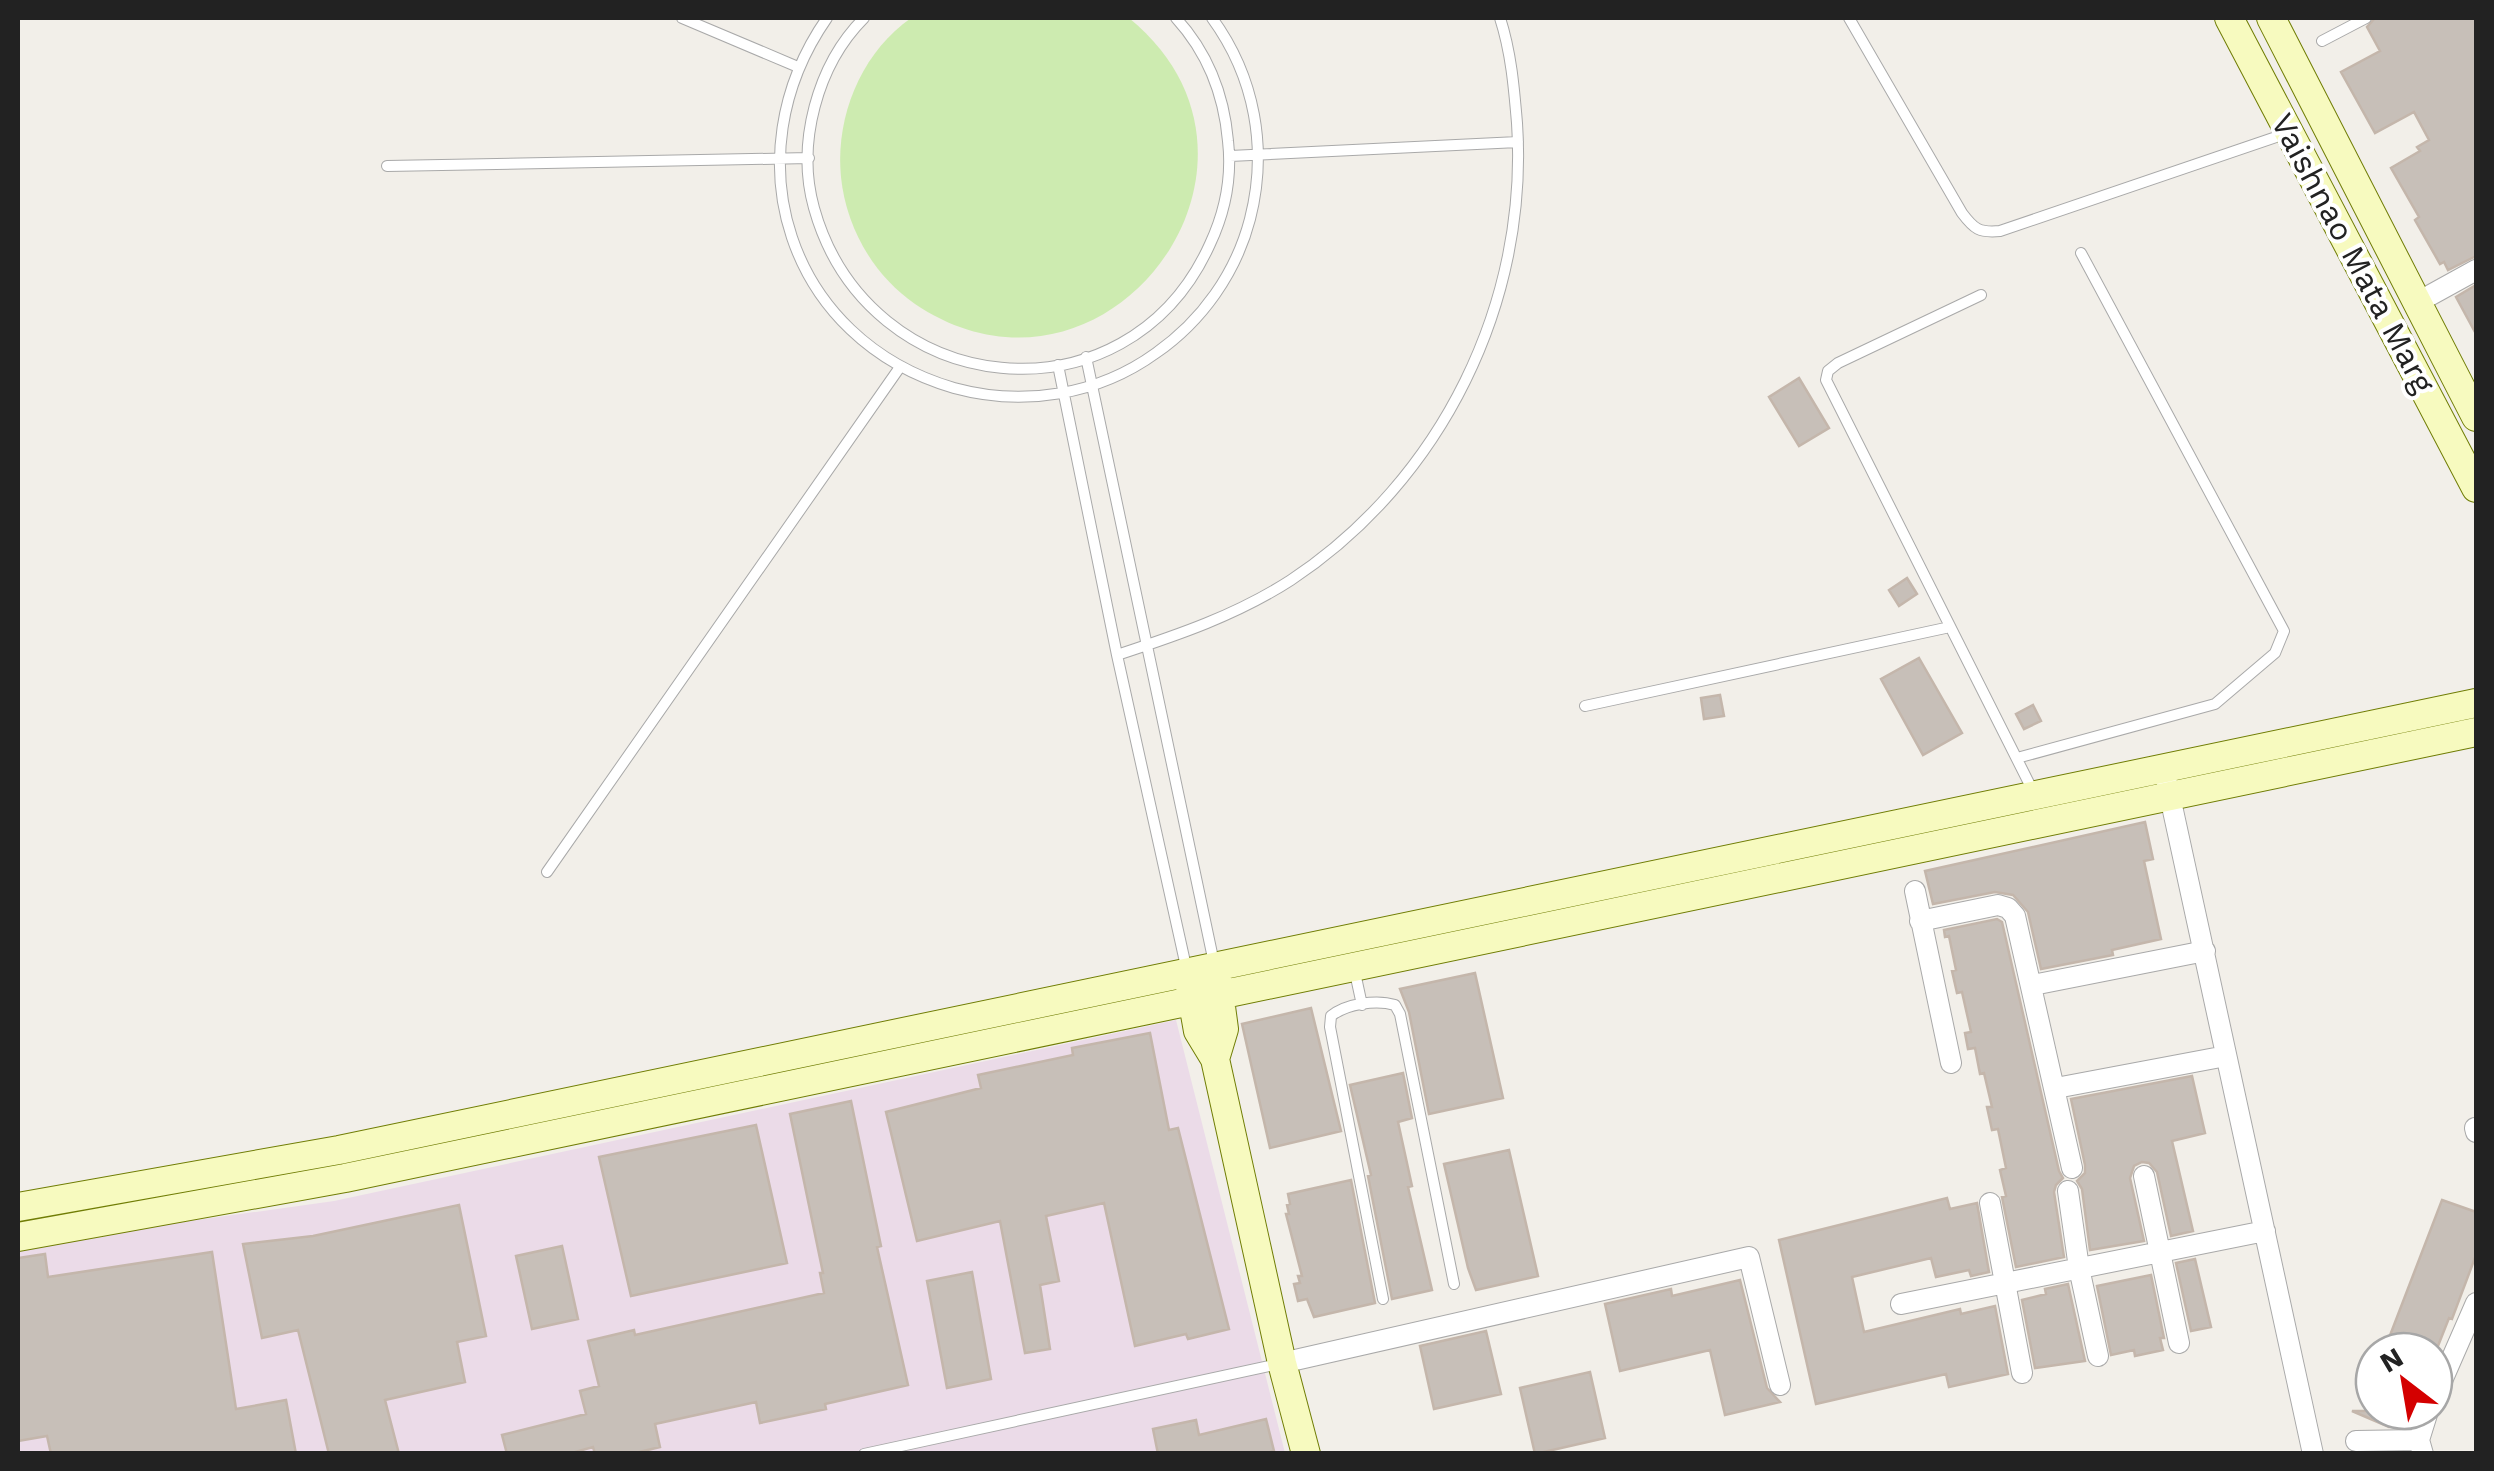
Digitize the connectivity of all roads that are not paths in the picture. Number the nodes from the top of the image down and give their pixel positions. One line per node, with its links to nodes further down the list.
1 (682, 18): 12 (lane)
2 (826, 18): 12 (lane)
3 (864, 18): 17 (lane)
4 (1176, 18): 15 (lane)
5 (1212, 18): 16 (lane)
6 (1500, 18): 14 (lane)
7 (1848, 18): 13 (lane)
8 (2229, 18): 13 (street, Vaishnao Mata Marg)
9 (2271, 18): 23 (street, Vaishnao Mata Marg)
10 (2366, 18): 11 (lane)
11 (2322, 41)
12 (798, 67): 18 (lane)
13 (2290, 132): 30 (street, Vaishnao Mata Marg)
14 (1518, 142): 16 (lane); 32 (lane)
15 (1230, 156): 16 (lane); 24 (lane)
16 (1259, 156): 27 (lane)
17 (809, 158): 18 (lane); 25 (lane)
18 (779, 160): 19 (lane); 26 (lane)
19 (387, 166)
20 (2082, 254): 37 (lane)
21 (2476, 270): 23 (street)
22 (1981, 295): 31 (lane)
23 (2418, 302): 29 (street, Vaishnao Mata Marg)
24 (1086, 357): 25 (lane); 27 (lane)
25 (1058, 365): 28 (lane)
26 (900, 367): 28 (lane); 41 (lane)
27 (1092, 386): 28 (lane); 32 (lane)
28 (1064, 393): 33 (lane)
29 (2476, 417)
30 (2476, 488)
31 (1950, 627): 35 (lane); 37 (lane)
32 (1147, 645): 33 (lane); 45 (lane)
33 (1117, 655): 47 (lane)
34 (2476, 703): 38 (street)
35 (1585, 706)
36 (2476, 732): 40 (street)
37 (2016, 758): 39 (lane)
38 (2162, 766): 39 (street); 40 (street)
39 (2034, 794): 45 (street)
40 (2170, 796): 44 (street); 46 (street)
41 (547, 872)
42 (1914, 891): 43 (street)
43 (1920, 921): 48 (street); 54 (street)
44 (2205, 951): 48 (street); 52 (street)
45 (1215, 966): 47 (street); 49 (street)
46 (1353, 967): 49 (street); 51 (lane)
47 (1187, 972): 50 (street); 60 (street)
48 (2032, 984): 55 (street)
49 (1221, 995): 50 (street); 53 (street)
50 (1193, 1000): 53 (street); 62 (street)
51 (1362, 1004): 66 (lane); 67 (lane)
52 (2226, 1056): 55 (street); 61 (street)
53 (1215, 1059): 73 (street)
54 (1951, 1063)
55 (2056, 1088): 56 (street)
56 (2072, 1168)
57 (2144, 1176): 63 (street)
58 (2068, 1192): 64 (street)
59 (1990, 1203): 65 (street)
60 (18, 1208)
61 (2265, 1232): 63 (street); 80 (street)
62 (18, 1236)
63 (2159, 1252): 64 (street); 70 (street)
64 (2079, 1268): 65 (street); 72 (street)
65 (2007, 1283): 68 (street); 74 (street)
66 (1454, 1284)
67 (1382, 1300)
68 (1901, 1304)
69 (2475, 1310): 71 (street)
70 (2178, 1343)
71 (2454, 1355)
72 (2098, 1356)
73 (1282, 1364): 75 (street); 78 (lane); 79 (street)
74 (2022, 1373)
75 (1780, 1386)
76 (2356, 1440): 77 (street)
77 (2421, 1446)
78 (864, 1454)
79 (1306, 1454)
80 (2313, 1454)

